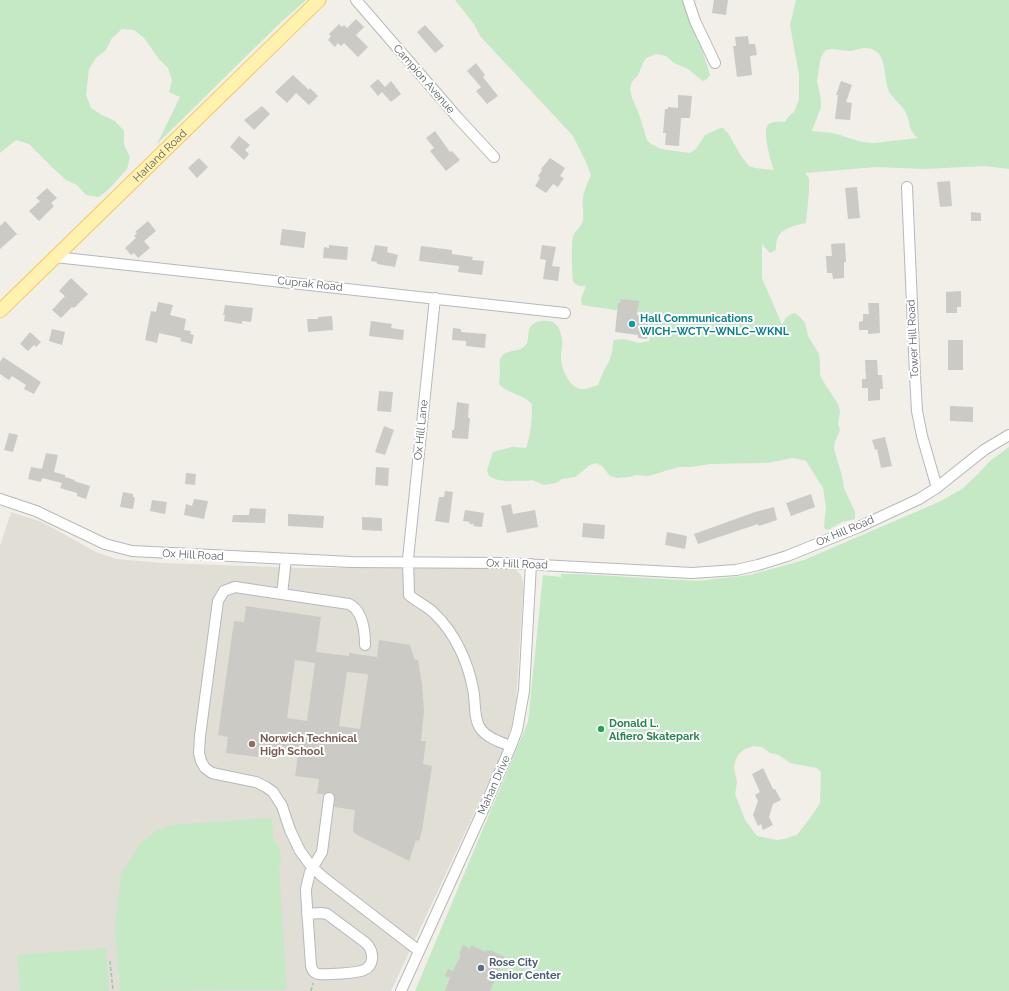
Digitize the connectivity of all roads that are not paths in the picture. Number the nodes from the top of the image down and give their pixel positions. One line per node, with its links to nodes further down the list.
1 (319, 0): 7 (main road, Harland Road)
2 (356, 0): 5 (street, Campion Avenue)
3 (688, 0): 4 (street)
4 (715, 62)
5 (494, 157)
6 (907, 187): 12 (street, Tower Hill Road)
7 (56, 257): 8 (street, Cuprak Road); 9 (main road, Harland Road)
8 (435, 298): 10 (street, Cuprak Road); 15 (street, Ox Hill Lane)
9 (0, 311)
10 (565, 313)
11 (1009, 435): 12 (street, Ox Hill Road)
12 (937, 488): 16 (street, Ox Hill Road)
13 (0, 498): 14 (street, Ox Hill Road)
14 (286, 559): 15 (street, Ox Hill Road); 17 (street)
15 (408, 563): 16 (street, Ox Hill Road); 19 (street, Ox Hill Lane)
16 (531, 564): 19 (street, Mahan Drive)
17 (282, 594): 18 (street); 21 (street)
18 (366, 645)
19 (511, 746): 23 (street, Mahan Drive)
20 (330, 798): 21 (street)
21 (313, 868): 22 (street); 23 (street)
22 (307, 914): 22 (street)
23 (419, 951): 24 (street, Mahan Drive)
24 (401, 991)

